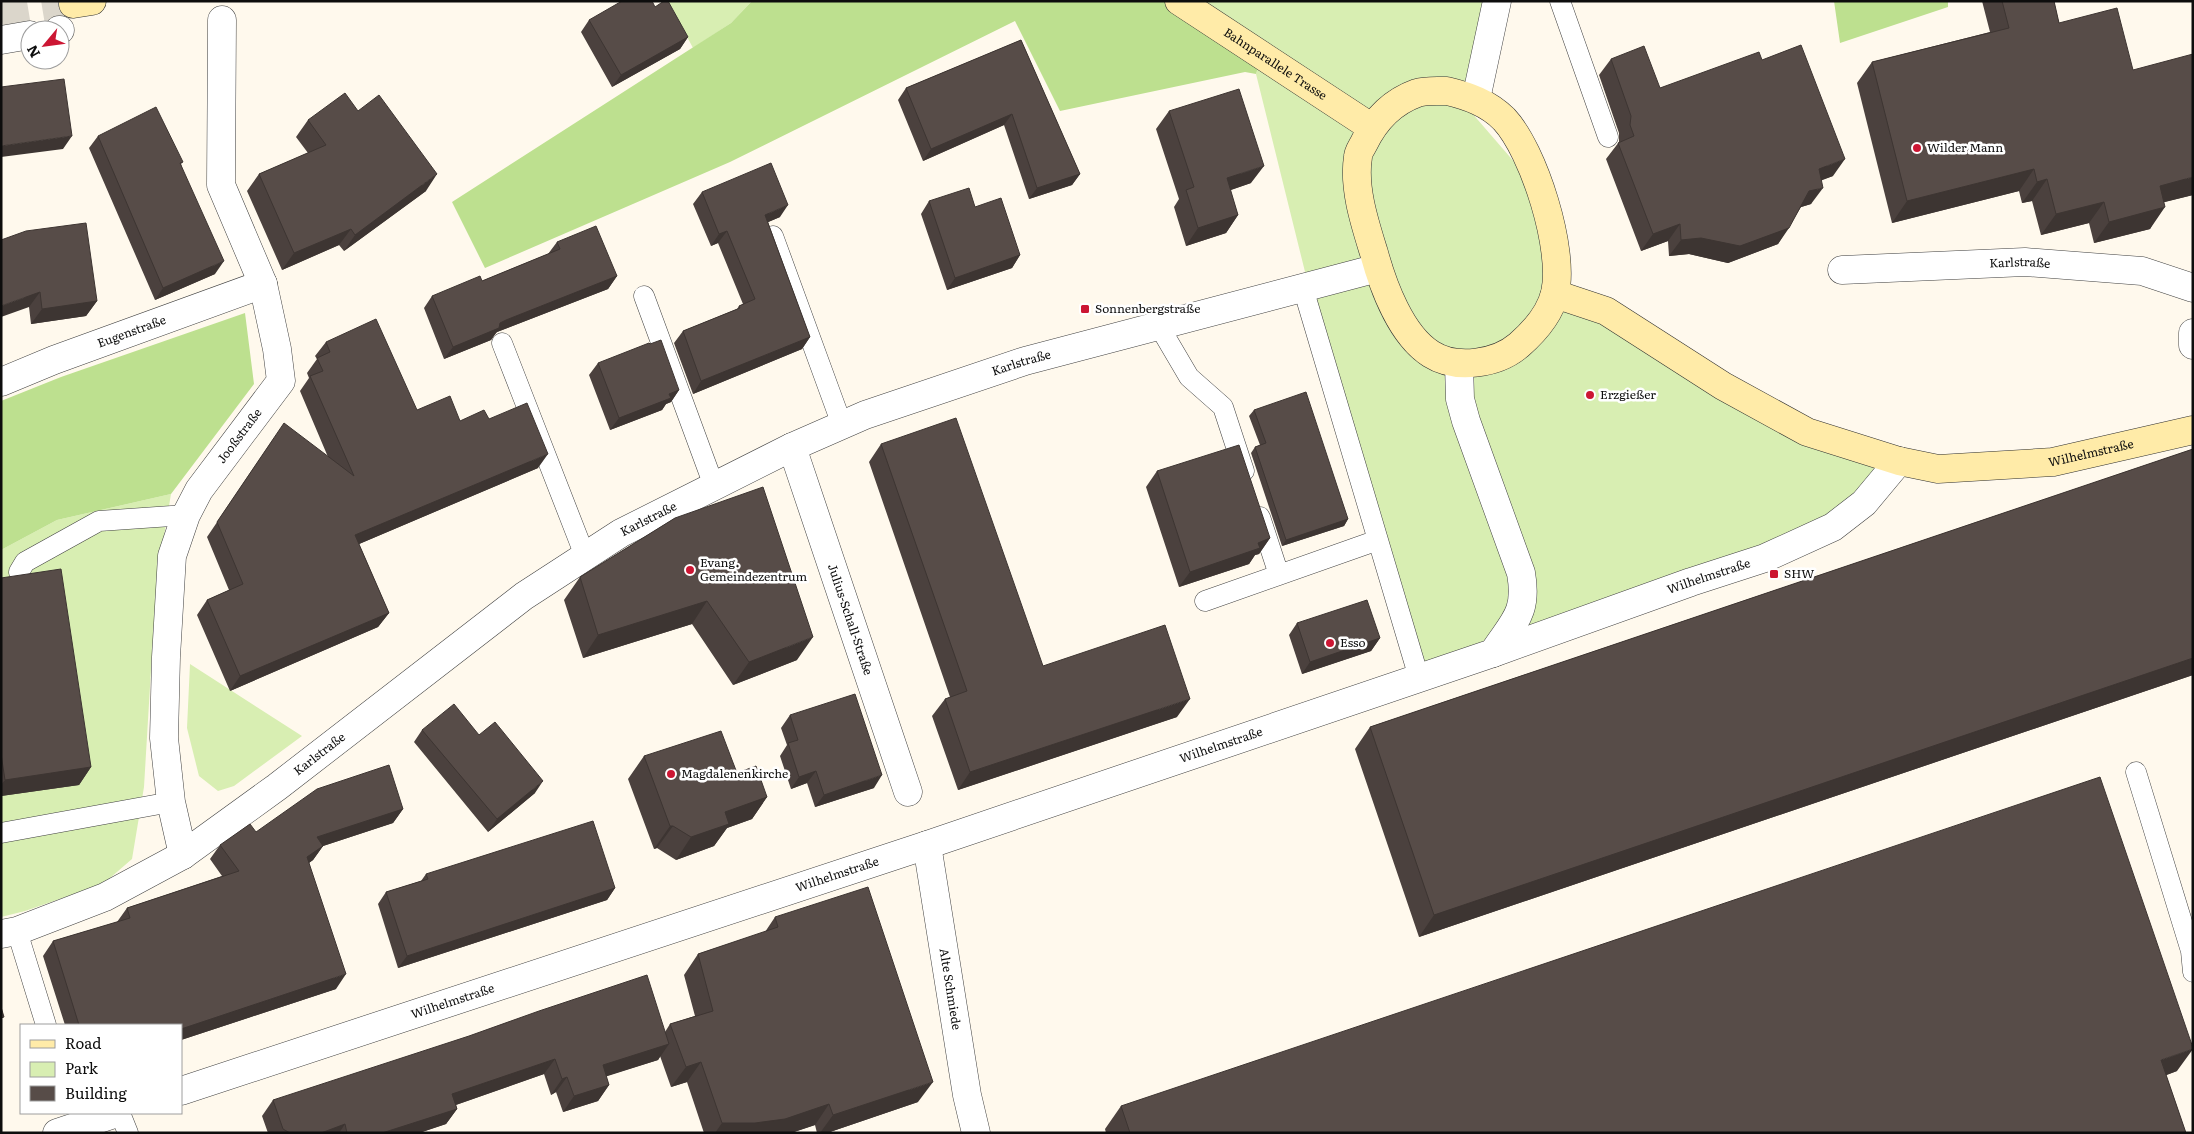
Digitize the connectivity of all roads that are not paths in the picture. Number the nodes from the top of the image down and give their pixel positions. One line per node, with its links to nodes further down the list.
1 (1179, 1): 8 (main road, Bahnparallele Trasse)
2 (1560, 1): 9 (lane)
3 (1498, 2): 7 (street)
4 (222, 20): 13 (street, Jooßstraße)
5 (20, 37): 6 (street)
6 (1, 40)
7 (1476, 98): 8 (main road); 16 (main road)
8 (1371, 127): 11 (main road)
9 (1608, 136)
10 (773, 236): 24 (lane)
11 (1378, 268): 14 (street, Karlstraße); 22 (main road)
12 (1842, 270): 15 (street, Karlstraße)
13 (263, 284): 23 (street, Eugenstraße); 29 (street, Jooßstraße)
14 (1303, 288): 18 (street, Karlstraße); 30 (lane)
15 (2193, 288)
16 (1555, 294): 22 (main road); 27 (main road, Wilhelmstraße)
17 (644, 296): 28 (lane)
18 (1159, 326): 24 (street, Karlstraße); 33 (lane)
19 (2193, 333): 21 (street)
20 (502, 343): 31 (lane)
21 (2193, 346)
22 (1458, 364): 35 (street)
23 (1, 382)
24 (842, 425): 26 (street, Karlstraße)
25 (2193, 430): 27 (main road, Wilhelmstraße)
26 (792, 446): 28 (street, Karlstraße); 38 (street, Julius-Schall-Straße)
27 (1899, 461): 35 (street, Wilhelmstraße)
28 (714, 486): 31 (street, Karlstraße)
29 (186, 515): 32 (lane); 39 (street, Jooßstraße)
30 (1378, 540): 33 (lane); 36 (lane)
31 (585, 556): 42 (street, Karlstraße)
32 (19, 572)
33 (1279, 575): 34 (lane)
34 (1205, 600)
35 (1493, 653): 36 (street, Wilhelmstraße)
36 (1419, 678): 41 (street, Wilhelmstraße)
37 (2136, 772): 44 (lane)
38 (908, 792)
39 (171, 802): 40 (lane); 42 (street, Jooßstraße)
40 (1, 833)
41 (927, 845): 46 (street, Wilhelmstraße); 51 (street, Alte Schmiede)
42 (183, 855): 43 (street, Karlstraße)
43 (9, 933): 45 (lane)
44 (2193, 972)
45 (46, 1024)
46 (182, 1092)
47 (114, 1114): 49 (street)
48 (118, 1114): 50 (lane)
49 (69, 1124)
50 (128, 1133)
51 (976, 1133)

